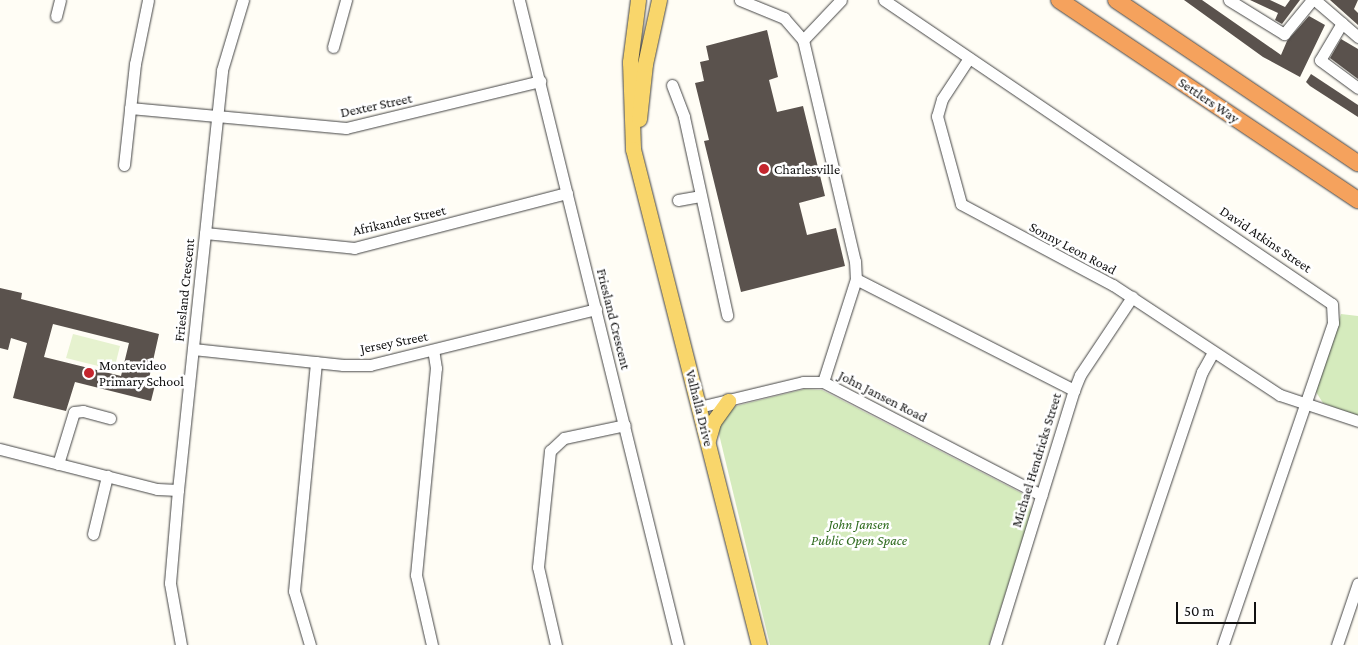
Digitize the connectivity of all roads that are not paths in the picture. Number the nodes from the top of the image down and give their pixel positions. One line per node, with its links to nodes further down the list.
1 (60, 0): 15 (street)
2 (148, 0): 24 (street)
3 (243, 0): 25 (street, Friesland Crescent)
4 (346, 0): 19 (street)
5 (519, 0): 21 (street, Friesland Crescent)
6 (638, 0): 28 (main road, Valhalla Drive)
7 (659, 0): 28 (main road, Valhalla Drive)
8 (740, 0): 18 (street)
9 (840, 0): 18 (street)
10 (884, 0): 20 (street, David Atkins Street)
11 (1060, 0): 32 (highway, Settlers Way)
12 (1116, 0): 26 (highway)
13 (1229, 0): 14 (street)
14 (1314, 0): 16 (street)
15 (56, 16)
16 (1342, 23): 17 (street); 23 (street)
17 (1358, 37)
18 (803, 40): 34 (street)
19 (333, 47)
20 (969, 58): 35 (street, Sonny Leon Road); 45 (street, David Atkins Street)
21 (540, 81): 25 (street, Dexter Street); 29 (street, Friesland Crescent)
22 (672, 85): 30 (street)
23 (1358, 88)
24 (130, 108): 25 (street, Dexter Street); 27 (street)
25 (216, 116): 33 (street, Friesland Crescent)
26 (1358, 163)
27 (124, 165)
28 (640, 171): 46 (main road, Valhalla Drive)
29 (567, 194): 33 (street, Afrikander Street); 36 (street, Friesland Crescent)
30 (700, 196): 31 (street); 37 (street)
31 (678, 200)
32 (1358, 200)
33 (205, 233): 38 (street, Friesland Crescent)
34 (856, 278): 42 (street); 43 (street)
35 (1132, 297): 40 (street, Sonny Leon Road); 43 (street, Michael Hendricks Street)
36 (596, 309): 39 (street, Jersey Street); 49 (street, Friesland Crescent)
37 (727, 315)
38 (193, 349): 41 (street, Jersey Street); 54 (street, Friesland Crescent)
39 (433, 350): 41 (street, Jersey Street); 60 (street)
40 (1213, 352): 45 (street, Sonny Leon Road); 65 (street)
41 (316, 362): 59 (street)
42 (823, 382): 44 (street, John Jansen Road); 55 (street, John Jansen Road)
43 (1074, 390): 55 (street, Michael Hendricks Street)
44 (728, 400): 46 (street, John Jansen Road); 50 (main road)
45 (1305, 404): 48 (street, Sonny Leon Road); 66 (street, David Atkins Street)
46 (699, 407): 50 (main road, Valhalla Drive)
47 (110, 418): 52 (street)
48 (1358, 421)
49 (625, 425): 61 (street); 62 (street, Friesland Crescent)
50 (708, 440): 63 (main road, Valhalla Drive)
51 (0, 449): 52 (street)
52 (58, 464): 53 (street)
53 (107, 476): 54 (street); 56 (street)
54 (178, 490): 58 (street, Friesland Crescent)
55 (1041, 495): 64 (street, Michael Hendricks Street)
56 (93, 534)
57 (1358, 583): 67 (street)
58 (181, 645)
59 (310, 645)
60 (432, 645)
61 (556, 645)
62 (678, 645)
63 (759, 645)
64 (995, 645)
65 (1110, 645)
66 (1223, 645)
67 (1337, 645)

